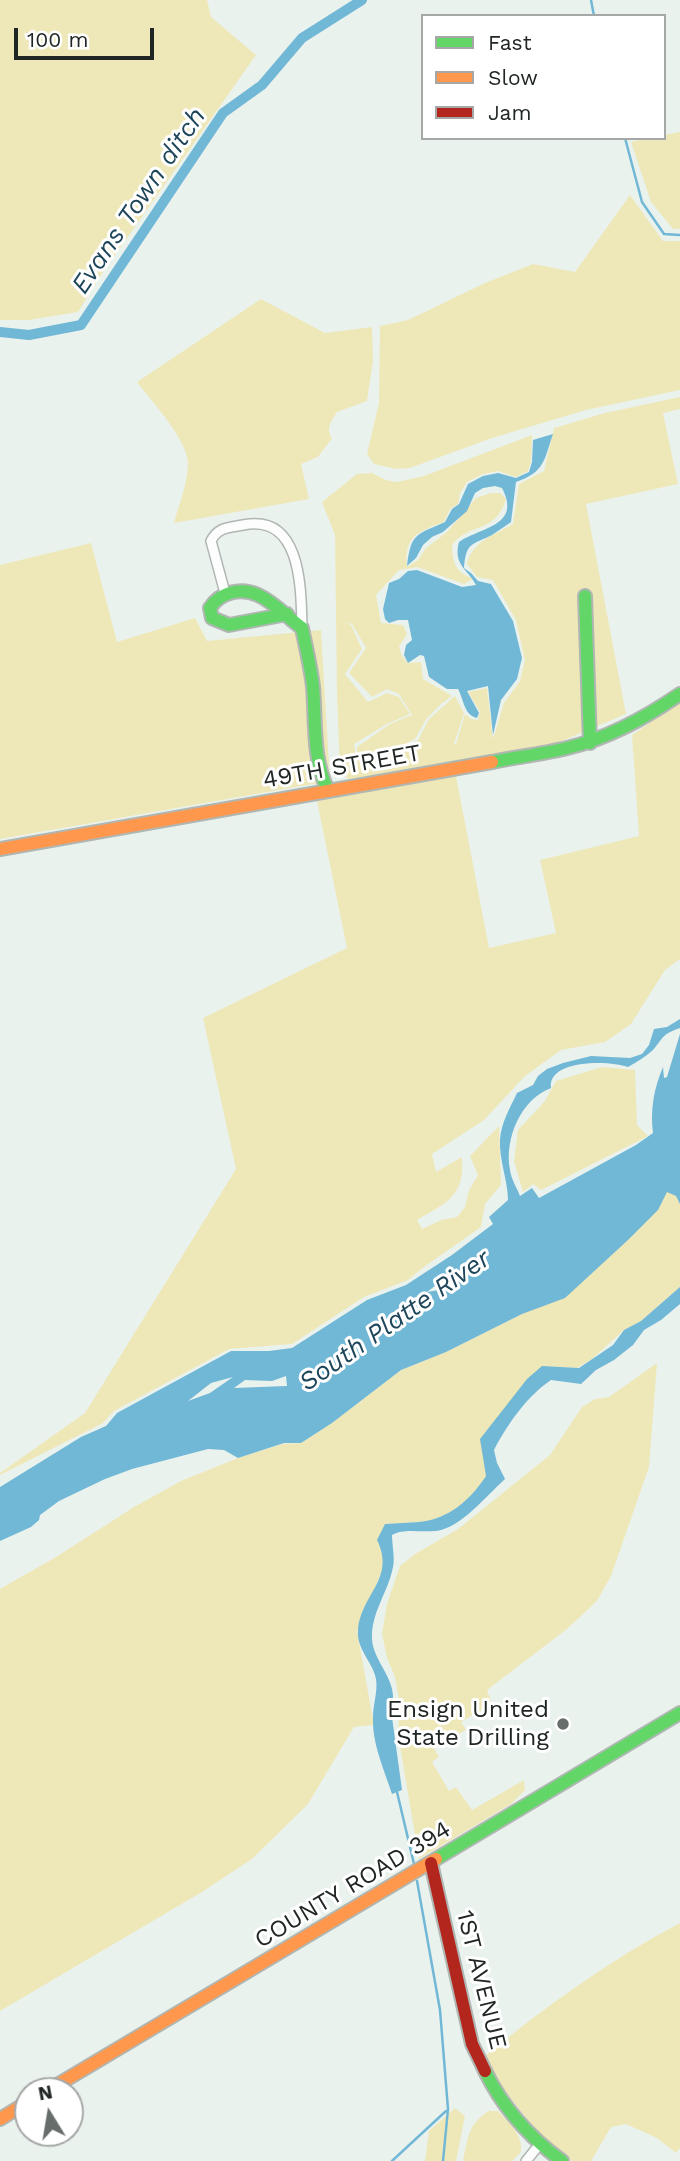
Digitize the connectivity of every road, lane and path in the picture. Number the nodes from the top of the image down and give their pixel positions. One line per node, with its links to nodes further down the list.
1 (226, 593): 3 (street); 3 (street); 4 (street)
2 (585, 596): 6 (street)
3 (287, 614): 4 (street)
4 (302, 628): 7 (street)
5 (680, 694): 6 (street, 49TH STREET)
6 (590, 743): 7 (street, 49TH STREET)
7 (328, 790): 8 (street, 49TH STREET)
8 (0, 849)
9 (680, 1713): 10 (street, COUNTY ROAD 394)
10 (431, 1863): 11 (street, COUNTY ROAD 394); 12 (street, 1ST AVENUE)
11 (71, 2077)
12 (539, 2145): 13 (street); 14 (street, 1ST AVENUE)
13 (526, 2161)
14 (562, 2161)

